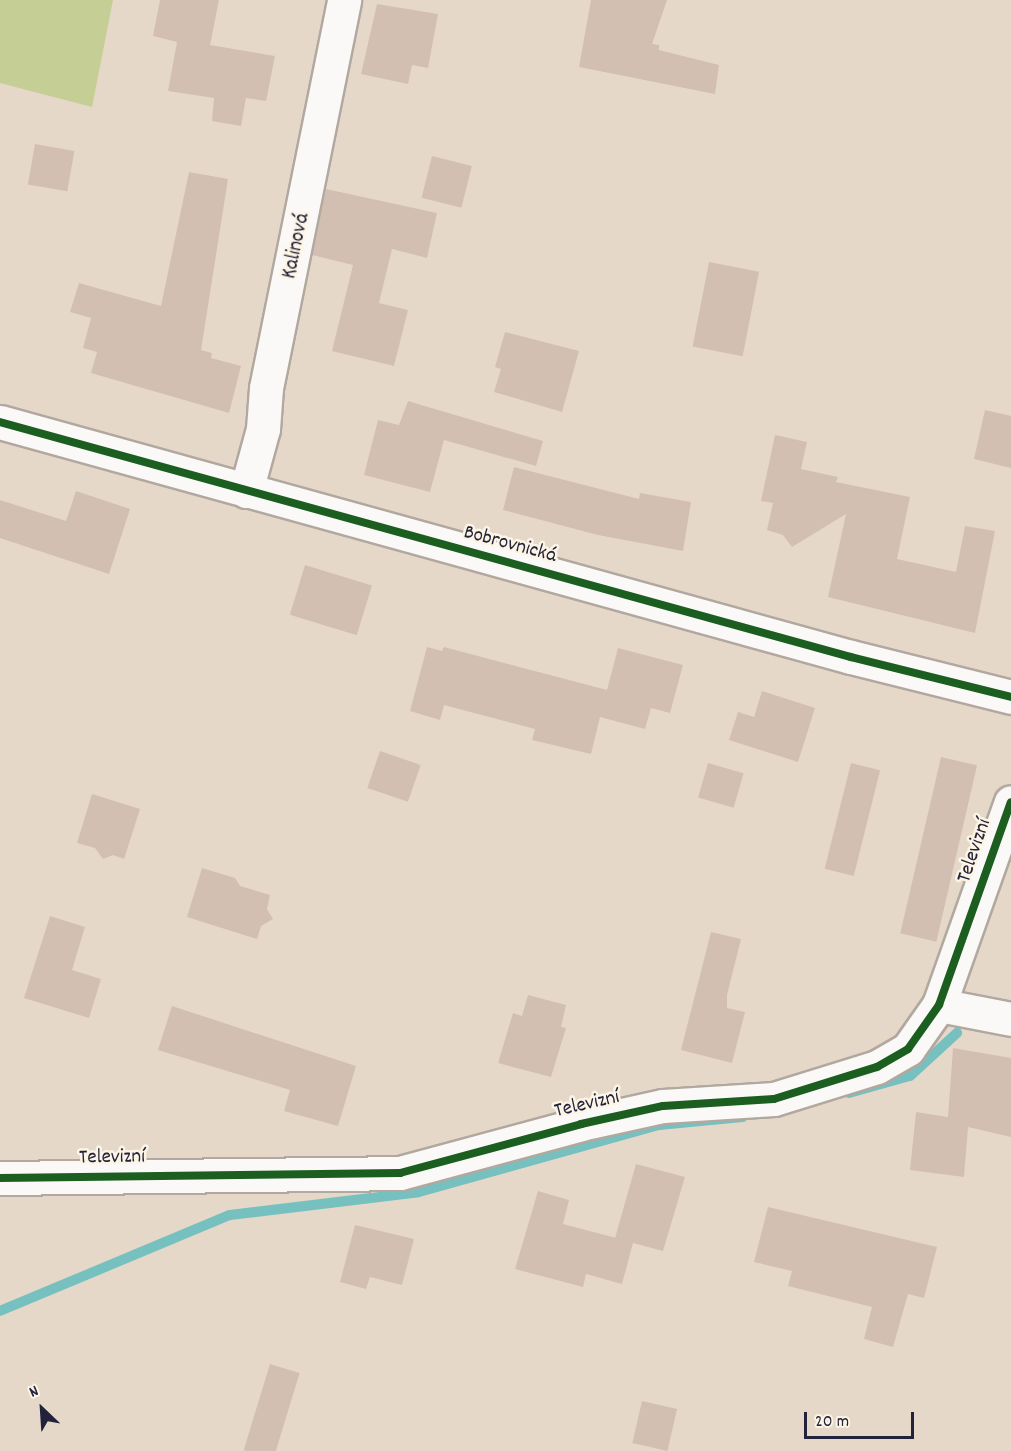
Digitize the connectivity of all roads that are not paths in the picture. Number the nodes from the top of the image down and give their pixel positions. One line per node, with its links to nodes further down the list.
1 (344, 0): 3 (street, Kalinová)
2 (0, 422): 3 (street, Bobrovnická)
3 (246, 491): 4 (street, Bobrovnická)
4 (1011, 697)
5 (1011, 802): 6 (street, Televizní)
6 (939, 1005): 7 (street); 8 (street, Televizní)
7 (1011, 1019)
8 (0, 1178)

